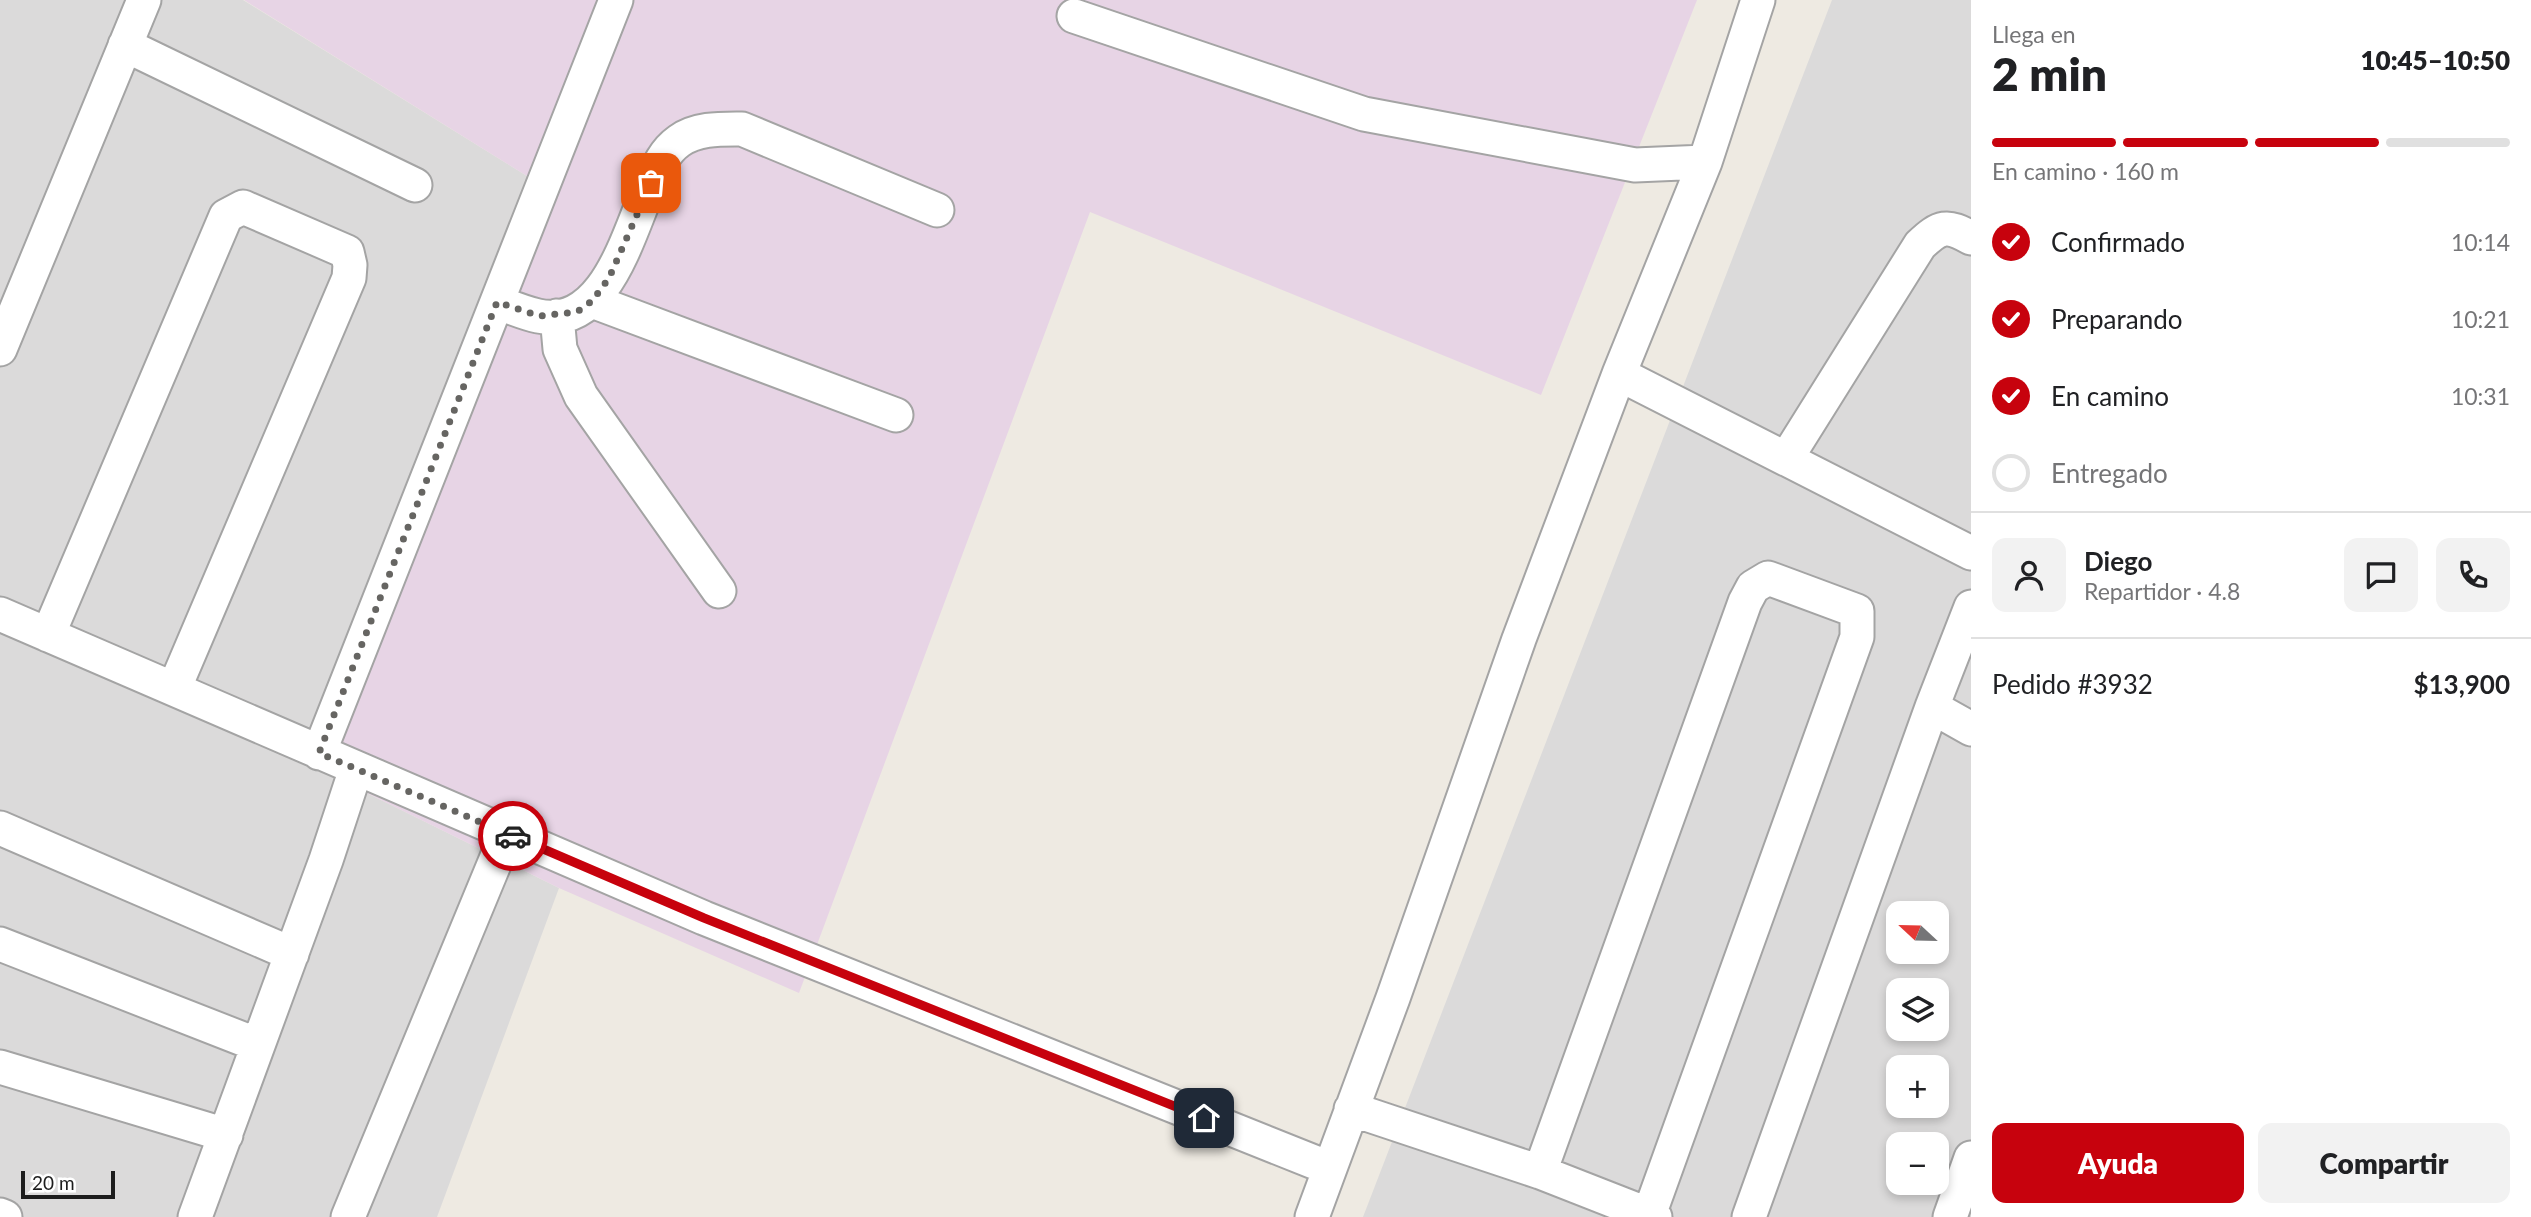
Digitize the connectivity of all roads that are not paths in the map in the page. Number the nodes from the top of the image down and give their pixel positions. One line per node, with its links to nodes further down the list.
1 (144, 0): 5 (street)
2 (616, 0): 11 (street)
3 (1758, 0): 6 (street)
4 (1074, 16): 6 (street)
5 (125, 45): 7 (street); 13 (street)
6 (1705, 162): 14 (street)
7 (415, 185)
8 (937, 210): 10 (street)
9 (1971, 238): 16 (street)
10 (592, 301): 12 (street); 15 (street)
11 (497, 302): 12 (street); 25 (street)
12 (556, 316): 18 (street)
13 (0, 349)
14 (1619, 374): 16 (street); 33 (street)
15 (896, 415)
16 (1786, 459): 17 (street)
17 (1971, 553)
18 (719, 591)
19 (1971, 607): 23 (street)
20 (0, 614): 21 (street)
21 (48, 635): 22 (street); 22 (street)
22 (174, 690): 25 (street)
23 (1931, 708): 24 (street); 44 (street)
24 (1971, 729)
25 (319, 753): 26 (street)
26 (356, 769): 28 (street); 30 (street)
27 (0, 828): 30 (street)
28 (507, 833): 36 (street); 42 (street)
29 (0, 944): 31 (street)
30 (292, 954): 31 (street)
31 (258, 1045): 34 (street)
32 (0, 1067): 34 (street)
33 (1350, 1109): 36 (street); 37 (street)
34 (226, 1135): 41 (street)
35 (1971, 1158): 45 (street)
36 (1329, 1168): 43 (street)
37 (1540, 1172): 39 (street); 39 (street)
38 (0, 1215): 40 (street)
39 (1652, 1216)
40 (5, 1217)
41 (195, 1217)
42 (348, 1217)
43 (1312, 1217)
44 (1749, 1217)
45 (1950, 1217)

